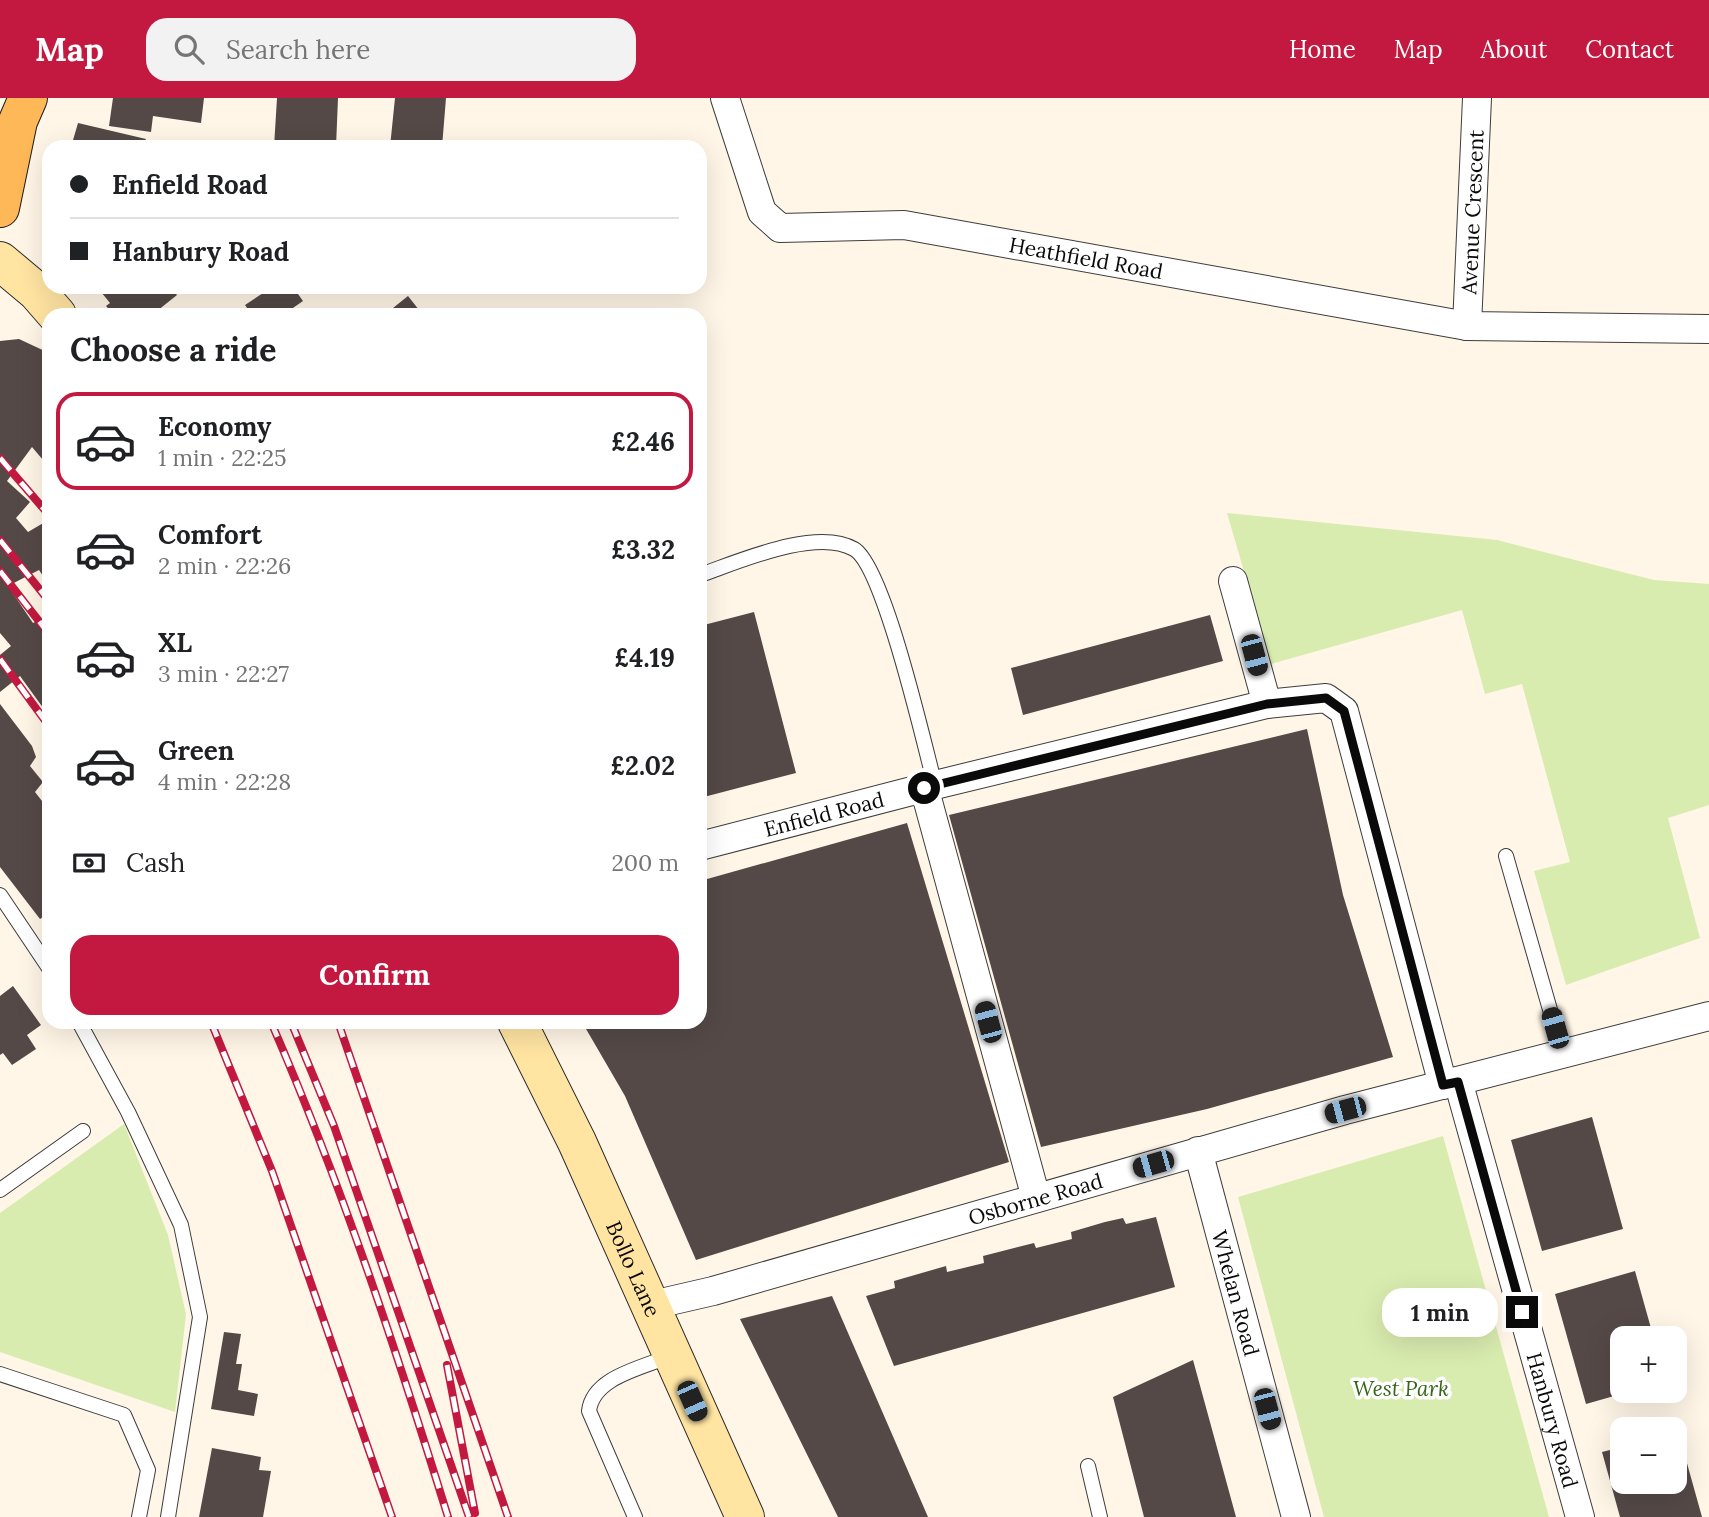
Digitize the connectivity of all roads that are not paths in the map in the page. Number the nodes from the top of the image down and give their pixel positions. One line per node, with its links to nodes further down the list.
1 (28, 98): 4 (main road)
2 (724, 98): 7 (street, Heathfield Road)
3 (1477, 98): 7 (street, Avenue Crescent)
4 (0, 208)
5 (0, 261): 6 (street)
6 (51, 308)
7 (1467, 326): 8 (street, Heathfield Road)
8 (1709, 329)
9 (707, 573): 12 (lane)
10 (1233, 581): 11 (street)
11 (1267, 704): 12 (street, Enfield Road); 21 (street, Enfield Road)
12 (929, 786): 13 (street, Enfield Road); 25 (street)
13 (707, 844)
14 (1506, 856): 20 (lane)
15 (0, 895): 16 (lane)
16 (42, 958)
17 (1709, 1016): 20 (street, Osborne Road)
18 (83, 1029): 31 (lane)
19 (520, 1029): 26 (street, Bollo Lane)
20 (1563, 1055): 21 (street, Osborne Road)
21 (1450, 1083): 23 (street, Osborne Road); 36 (street, Hanbury Road)
22 (83, 1131): 24 (lane)
23 (1198, 1151): 25 (street, Osborne Road); 35 (street, Whelan Road)
24 (0, 1190)
25 (1036, 1198): 26 (street, Osborne Road)
26 (648, 1306): 27 (street, Bollo Lane)
27 (671, 1355): 32 (lane); 33 (street, Bollo Lane)
28 (0, 1374): 30 (lane)
29 (1088, 1466): 34 (lane)
30 (139, 1517)
31 (168, 1517)
32 (635, 1517)
33 (745, 1517)
34 (1100, 1517)
35 (1296, 1517)
36 (1580, 1517)

